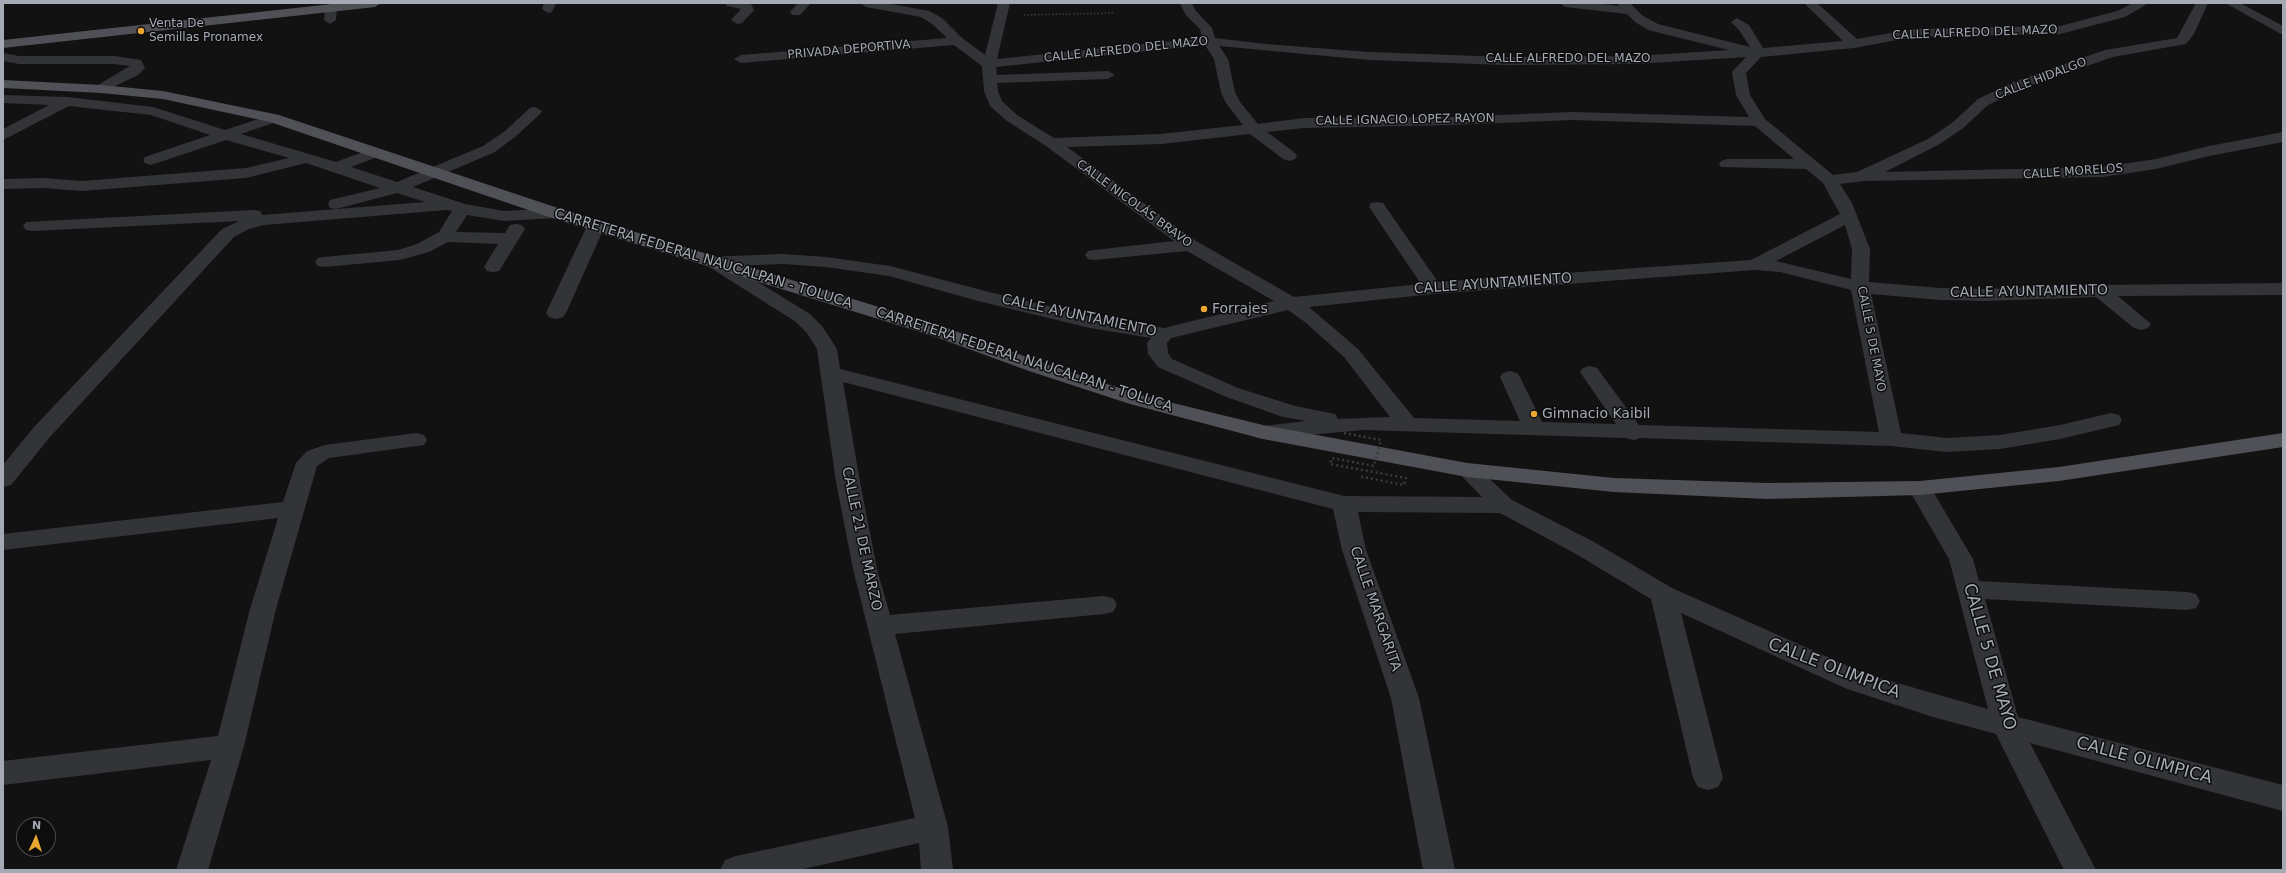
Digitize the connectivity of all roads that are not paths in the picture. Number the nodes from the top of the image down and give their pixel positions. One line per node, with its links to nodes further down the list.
1 (375, 3): 19 (main road)
2 (731, 3): 12 (street)
3 (866, 3): 17 (street)
4 (1186, 3): 18 (street)
5 (1565, 3): 10 (street)
6 (1810, 3): 20 (street)
7 (2143, 3): 16 (street, CALLE ALFREDO DEL MAZO)
8 (2202, 3): 45 (street, CALLE HIDALGO)
9 (2231, 3): 15 (street)
10 (1627, 7): 21 (street)
11 (1003, 9): 24 (street)
12 (738, 20)
13 (1936, 20): 16 (street)
14 (1737, 22): 21 (street)
15 (2283, 31)
16 (1929, 33): 20 (street, CALLE ALFREDO DEL MAZO)
17 (957, 41): 23 (street, PRIVADA DEPORTIVA); 24 (street)
18 (1209, 41): 21 (street, CALLE ALFREDO DEL MAZO); 24 (street, CALLE ALFREDO DEL MAZO); 32 (street)
19 (10, 43): 22 (street)
20 (1854, 44): 21 (street, CALLE ALFREDO DEL MAZO)
21 (1758, 53): 31 (street, CALLE 5 DE MAYO)
22 (3, 56): 27 (street)
23 (741, 59)
24 (990, 72): 25 (street); 36 (street, CALLE NICOLÁS BRAVO)
25 (1108, 75)
26 (4, 89): 27 (main road, CARRETERA FEDERAL NAUCALPAN - TOLUCA); 28 (street)
27 (101, 89): 30 (main road, CARRETERA FEDERAL NAUCALPAN - TOLUCA)
28 (68, 101): 33 (street); 34 (street)
29 (535, 111): 44 (street)
30 (274, 118): 34 (street); 37 (main road, CARRETERA FEDERAL NAUCALPAN - TOLUCA)
31 (1759, 122): 32 (street, CALLE IGNACIO LOPEZ RAYON); 42 (street, CALLE 5 DE MAYO)
32 (1254, 129): 36 (street, CALLE IGNACIO LOPEZ RAYON); 38 (street)
33 (3, 135)
34 (226, 135): 39 (street); 40 (street)
35 (2283, 137): 45 (street, CALLE MORELOS)
36 (1051, 143): 58 (street, CALLE NICOLÁS BRAVO)
37 (374, 153): 43 (street); 44 (main road, CARRETERA FEDERAL NAUCALPAN - TOLUCA)
38 (1289, 156)
39 (307, 158): 43 (street); 47 (street)
40 (150, 160)
41 (1727, 164): 42 (street)
42 (1809, 164): 46 (street, CALLE 5 DE MAYO)
43 (335, 168): 48 (street)
44 (434, 174): 48 (street); 51 (main road, CARRETERA FEDERAL NAUCALPAN - TOLUCA)
45 (1860, 177): 46 (street, CALLE HIDALGO)
46 (1829, 180): 53 (street, CALLE 5 DE MAYO)
47 (3, 184)
48 (398, 188): 49 (street); 54 (street)
49 (456, 207): 52 (street); 56 (street); 85 (street)
50 (1377, 207): 65 (street)
51 (555, 213): 52 (street); 55 (main road, CARRETERA FEDERAL NAUCALPAN - TOLUCA)
52 (524, 216): 57 (street)
53 (1849, 216): 62 (street); 64 (street, CALLE 5 DE MAYO)
54 (32, 226)
55 (596, 226): 60 (main road, CARRETERA FEDERAL NAUCALPAN - TOLUCA); 69 (street)
56 (445, 236): 57 (street); 61 (street)
57 (510, 238): 63 (street)
58 (1190, 245): 59 (street); 68 (street, CALLE NICOLÁS BRAVO)
59 (1094, 255)
60 (712, 261): 71 (street, CALLE AYUNTAMIENTO); 73 (street, CALLE 21 DE MARZO); 79 (main road, CARRETERA FEDERAL NAUCALPAN - TOLUCA)
61 (324, 262)
62 (1755, 265): 64 (street, CALLE AYUNTAMIENTO); 65 (street, CALLE AYUNTAMIENTO)
63 (493, 267)
64 (1860, 287): 67 (street, CALLE AYUNTAMIENTO); 82 (street, CALLE 5 DE MAYO)
65 (1432, 288): 68 (street, CALLE AYUNTAMIENTO)
66 (2283, 290): 67 (street, CALLE AYUNTAMIENTO)
67 (2100, 291): 70 (street)
68 (1291, 303): 71 (street, CALLE AYUNTAMIENTO); 77 (street, CALLE NICOLÁS BRAVO)
69 (556, 313)
70 (2141, 324)
71 (1164, 334): 76 (street)
72 (1590, 372): 80 (street)
73 (831, 373): 87 (street); 95 (street, CALLE 21 DE MARZO)
74 (1510, 377): 78 (street)
75 (2111, 420): 82 (street)
76 (1364, 422): 77 (street); 79 (street)
77 (1407, 424): 78 (street)
78 (1535, 428): 80 (street)
79 (1263, 432): 84 (main road, CARRETERA FEDERAL NAUCALPAN - TOLUCA)
80 (1634, 433): 82 (street)
81 (416, 440): 89 (street)
82 (1891, 440)
83 (2283, 440): 86 (main road, CARRETERA FEDERAL NAUCALPAN - TOLUCA)
84 (1467, 470): 86 (main road, CARRETERA FEDERAL NAUCALPAN - TOLUCA); 88 (street, CALLE OLIMPICA)
85 (3, 480)
86 (1920, 488): 91 (street, CALLE 5 DE MAYO)
87 (1344, 504): 88 (street); 105 (street, CALLE MARGARITA)
88 (1504, 505): 92 (street, CALLE OLIMPICA)
89 (292, 509): 90 (street); 97 (street)
90 (3, 542)
91 (1969, 589): 93 (street); 96 (street, CALLE 5 DE MAYO)
92 (1662, 594): 96 (street, CALLE OLIMPICA); 99 (street)
93 (2187, 601)
94 (1104, 605): 95 (street)
95 (880, 626): 101 (street, CALLE 21 DE MARZO)
96 (2006, 725): 100 (street, CALLE OLIMPICA); 106 (street, CALLE 5 DE MAYO)
97 (230, 746): 98 (street); 102 (street)
98 (3, 773)
99 (1708, 778)
100 (2283, 798)
101 (933, 827): 103 (street); 104 (street, CALLE 21 DE MARZO)
102 (192, 870)
103 (736, 870)
104 (937, 870)
105 (1439, 870)
106 (2080, 870)

